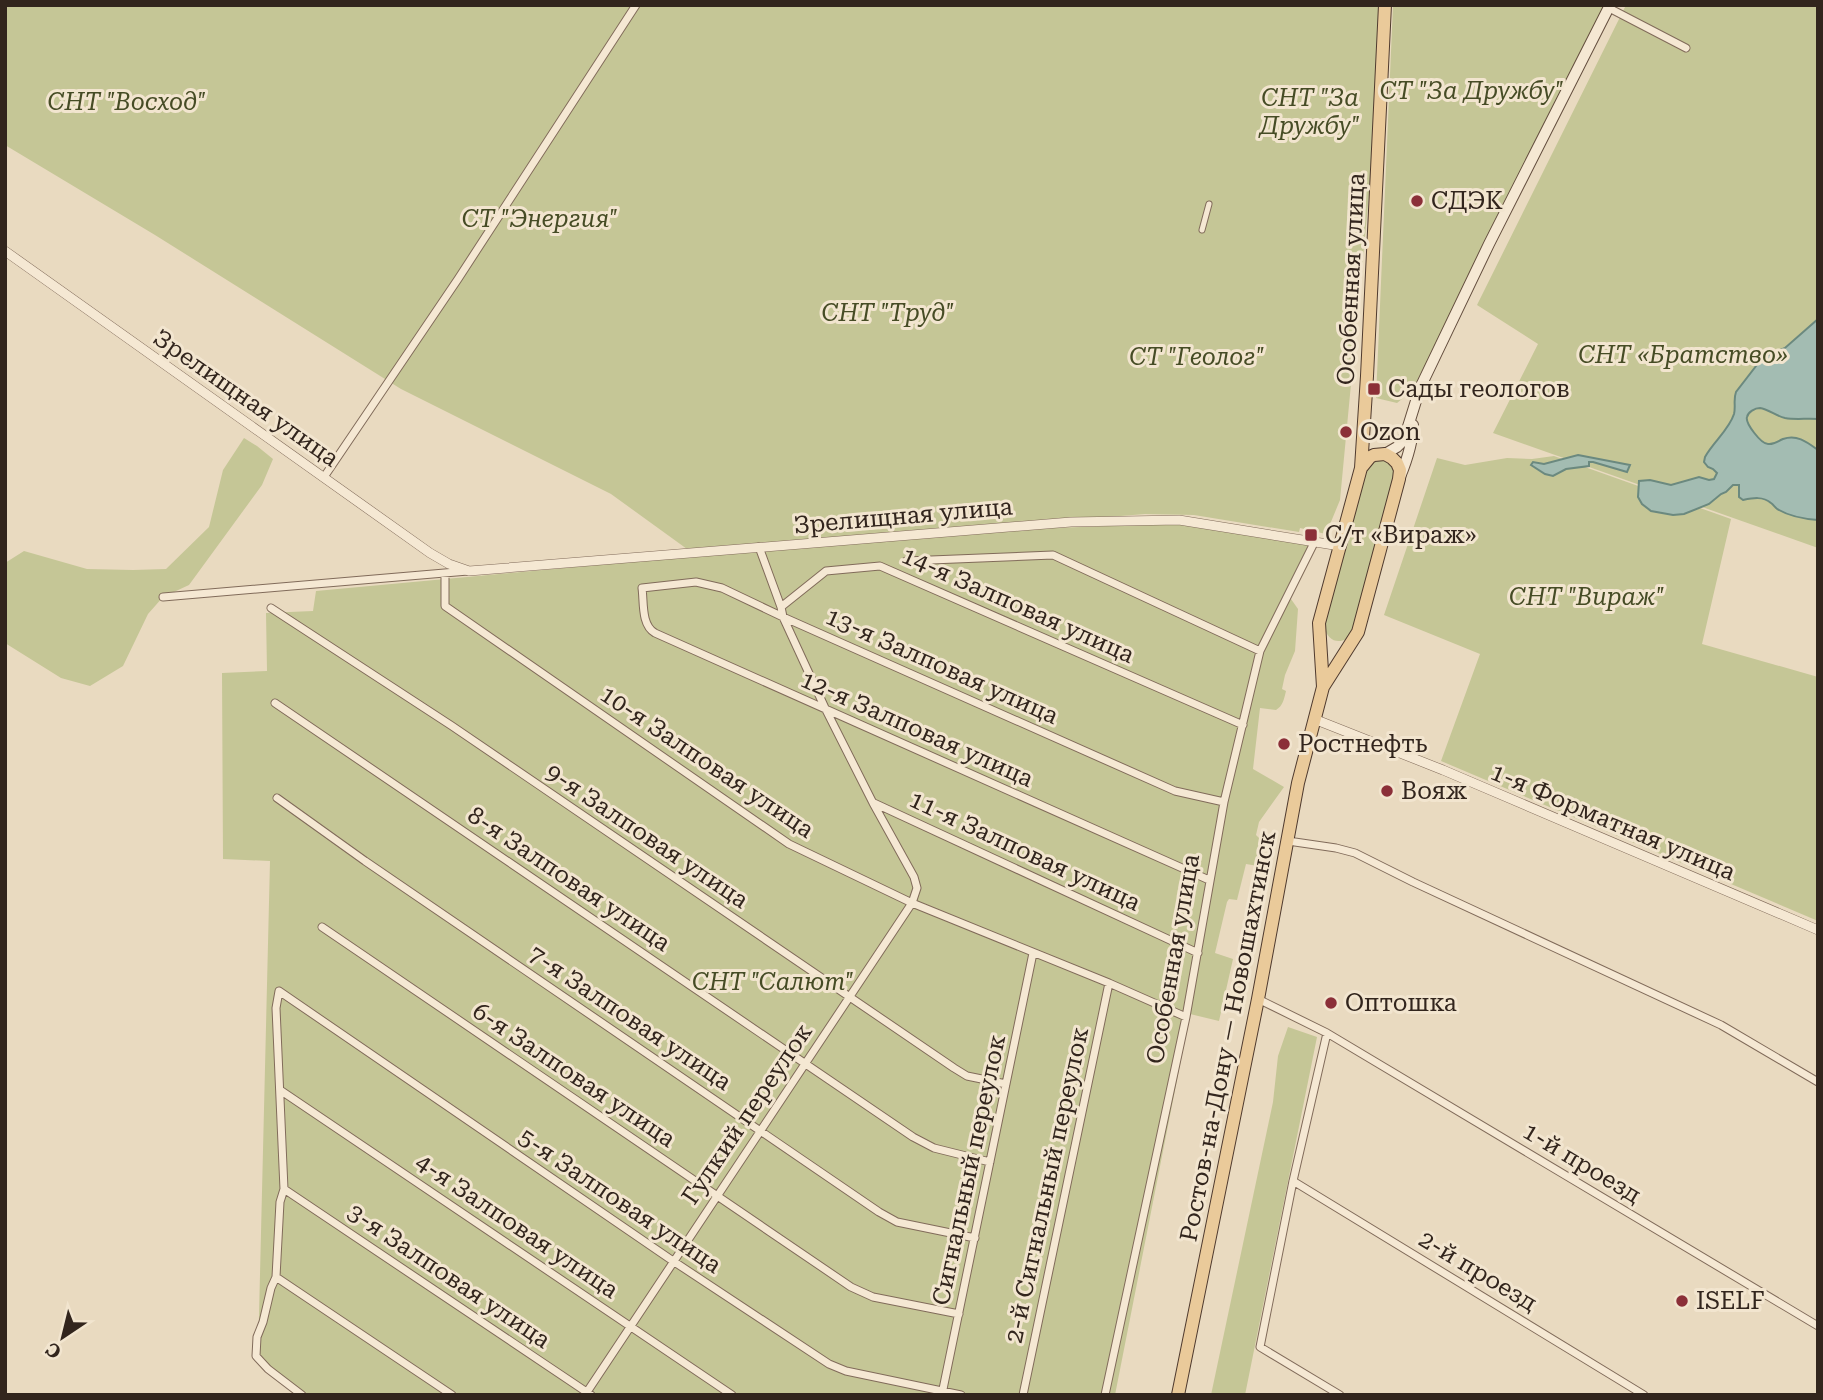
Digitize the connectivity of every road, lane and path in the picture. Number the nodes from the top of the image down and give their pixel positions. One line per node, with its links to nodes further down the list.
1 (636, 5): 12 (street)
2 (1385, 5): 9 (main road, Особенная улица)
3 (1609, 7): 4 (street); 8 (main road)
4 (1686, 48)
5 (1209, 204): 6 (street)
6 (1202, 230)
7 (5, 251): 12 (street, Зрелищная улица)
8 (1412, 412): 10 (main road); 13 (main road)
9 (1364, 430): 10 (main road); 11 (main road, Особенная улица)
10 (1383, 454): 11 (main road); 13 (main road)
11 (1361, 468): 15 (main road, Особенная улица)
12 (324, 477): 18 (street, Зрелищная улица)
13 (1399, 479): 26 (main road)
14 (1315, 541): 15 (street, Зрелищная улица); 16 (street, Зрелищная улица); 27 (street, Особенная улица)
15 (1340, 546): 25 (main road, Особенная улица)
16 (759, 547): 18 (street, Зрелищная улица); 22 (street)
17 (906, 561): 27 (street)
18 (469, 571): 19 (street, Зрелищная улица)
19 (445, 573): 21 (street, Зрелищная улица); 38 (street, 10-я Залповая улица)
20 (642, 588): 24 (street, 13-я Залповая улица); 30 (street, 12-я Залповая улица)
21 (163, 597)
22 (781, 607): 24 (street); 32 (street, 14-я Залповая улица)
23 (271, 608): 44 (street, 9-я Залповая улица)
24 (783, 617): 30 (street); 34 (street, 13-я Залповая улица)
25 (1320, 633): 26 (main road); 28 (main road, Особенная улица)
26 (1351, 643): 28 (main road)
27 (1260, 651): 32 (street, Особенная улица)
28 (1323, 687): 31 (main road, Ростов-на-Дону — Новошахтинск)
29 (275, 703): 48 (street, 8-я Залповая улица)
30 (825, 708): 35 (street); 37 (street, 12-я Залповая улица)
31 (1314, 719): 36 (main road, Ростов-на-Дону — Новошахтинск); 40 (street, 1-я Форматная улица)
32 (1242, 725): 34 (street, Особенная улица)
33 (277, 797): 52 (street, 7-я Залповая улица)
34 (1224, 802): 37 (street, Особенная улица)
35 (873, 803): 38 (street); 41 (street, 11-я Залповая улица)
36 (1288, 841): 45 (main road, Ростов-на-Дону — Новошахтинск); 49 (street)
37 (1209, 880): 41 (street, Особенная улица)
38 (912, 903): 42 (street, 10-я Залповая улица); 44 (street, Гулкий переулок)
39 (322, 927): 56 (street, 6-я Залповая улица)
40 (1818, 930)
41 (1198, 953): 46 (street, Особенная улица)
42 (1033, 954): 43 (street, 10-я Залповая улица); 50 (street, Сигнальный переулок)
43 (1109, 983): 46 (street, 10-я Залповая улица); 69 (street, 2-й Сигнальный переулок)
44 (848, 997): 48 (street, Гулкий переулок); 50 (street, 9-я Залповая улица)
45 (1258, 999): 47 (street, 1-й проезд); 71 (main road, Ростов-на-Дону — Новошахтинск)
46 (1186, 1017): 70 (street, Особенная улица)
47 (1327, 1033): 54 (street); 62 (street, 1-й проезд)
48 (805, 1063): 52 (street, Гулкий переулок); 53 (street, 8-я Залповая улица)
49 (1818, 1082)
50 (1006, 1084): 53 (street, Сигнальный переулок)
51 (280, 1090): 55 (street); 58 (street, 5-я Залповая улица); 61 (street, 4-я Залповая улица)
52 (761, 1130): 56 (street, Гулкий переулок); 57 (street, 7-я Залповая улица)
53 (990, 1162): 57 (street, Сигнальный переулок)
54 (1293, 1181): 72 (street); 73 (street, 2-й проезд)
55 (285, 1189): 59 (street); 64 (street, 3-я Залповая улица)
56 (717, 1195): 58 (street, Гулкий переулок); 60 (street, 6-я Залповая улица)
57 (975, 1238): 60 (street, Сигнальный переулок)
58 (673, 1261): 61 (street, Гулкий переулок); 63 (street, 5-я Залповая улица)
59 (276, 1277): 65 (street); 66 (street)
60 (959, 1314): 63 (street, Сигнальный переулок)
61 (630, 1326): 64 (street, Гулкий переулок); 67 (street, 4-я Залповая улица)
62 (1818, 1326)
63 (942, 1393): 68 (street, 5-я Залповая улица)
64 (588, 1394)
65 (302, 1395)
66 (452, 1395)
67 (733, 1395)
68 (961, 1395)
69 (1023, 1395)
70 (1105, 1395)
71 (1178, 1395)
72 (1340, 1395)
73 (1644, 1395)

